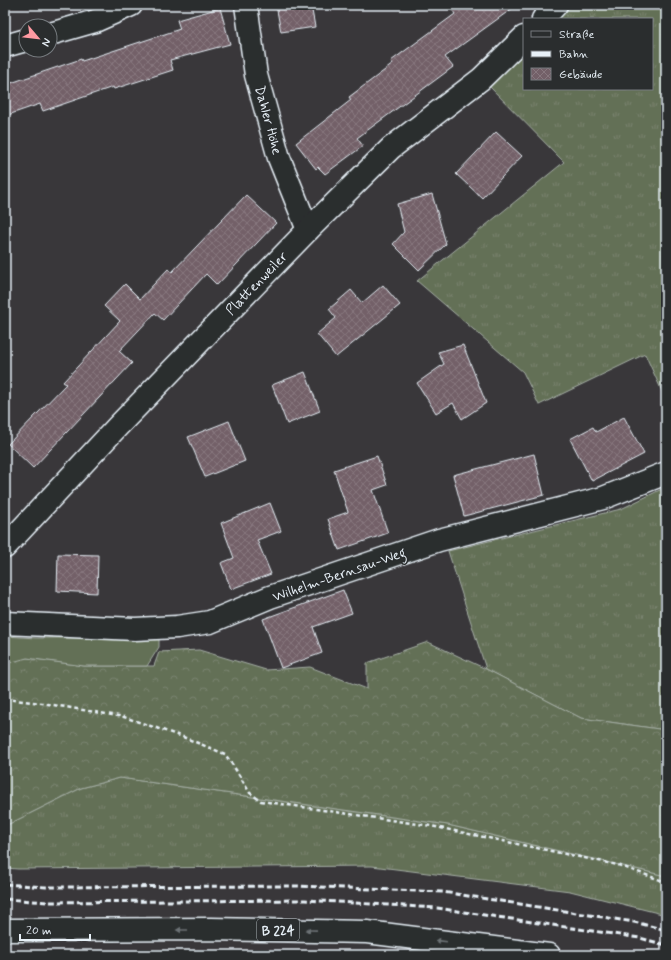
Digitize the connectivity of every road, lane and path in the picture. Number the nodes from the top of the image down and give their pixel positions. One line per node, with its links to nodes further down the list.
1 (131, 5): 5 (street)
2 (246, 5): 9 (street, Dahler Höhe)
3 (556, 5): 4 (street)
4 (544, 18)
5 (58, 32)
6 (523, 38): 9 (street, Plattenweiler)
7 (18, 42): 8 (street)
8 (5, 46)
9 (308, 230): 11 (street, Plattenweiler)
10 (666, 473): 12 (street, Wilhelm-Bernsau-Weg)
11 (5, 546)
12 (5, 623)
13 (5, 699): 14 (path)
14 (666, 882)
15 (5, 930): 16 (street, B 224, one-way to 15)
16 (549, 955)

